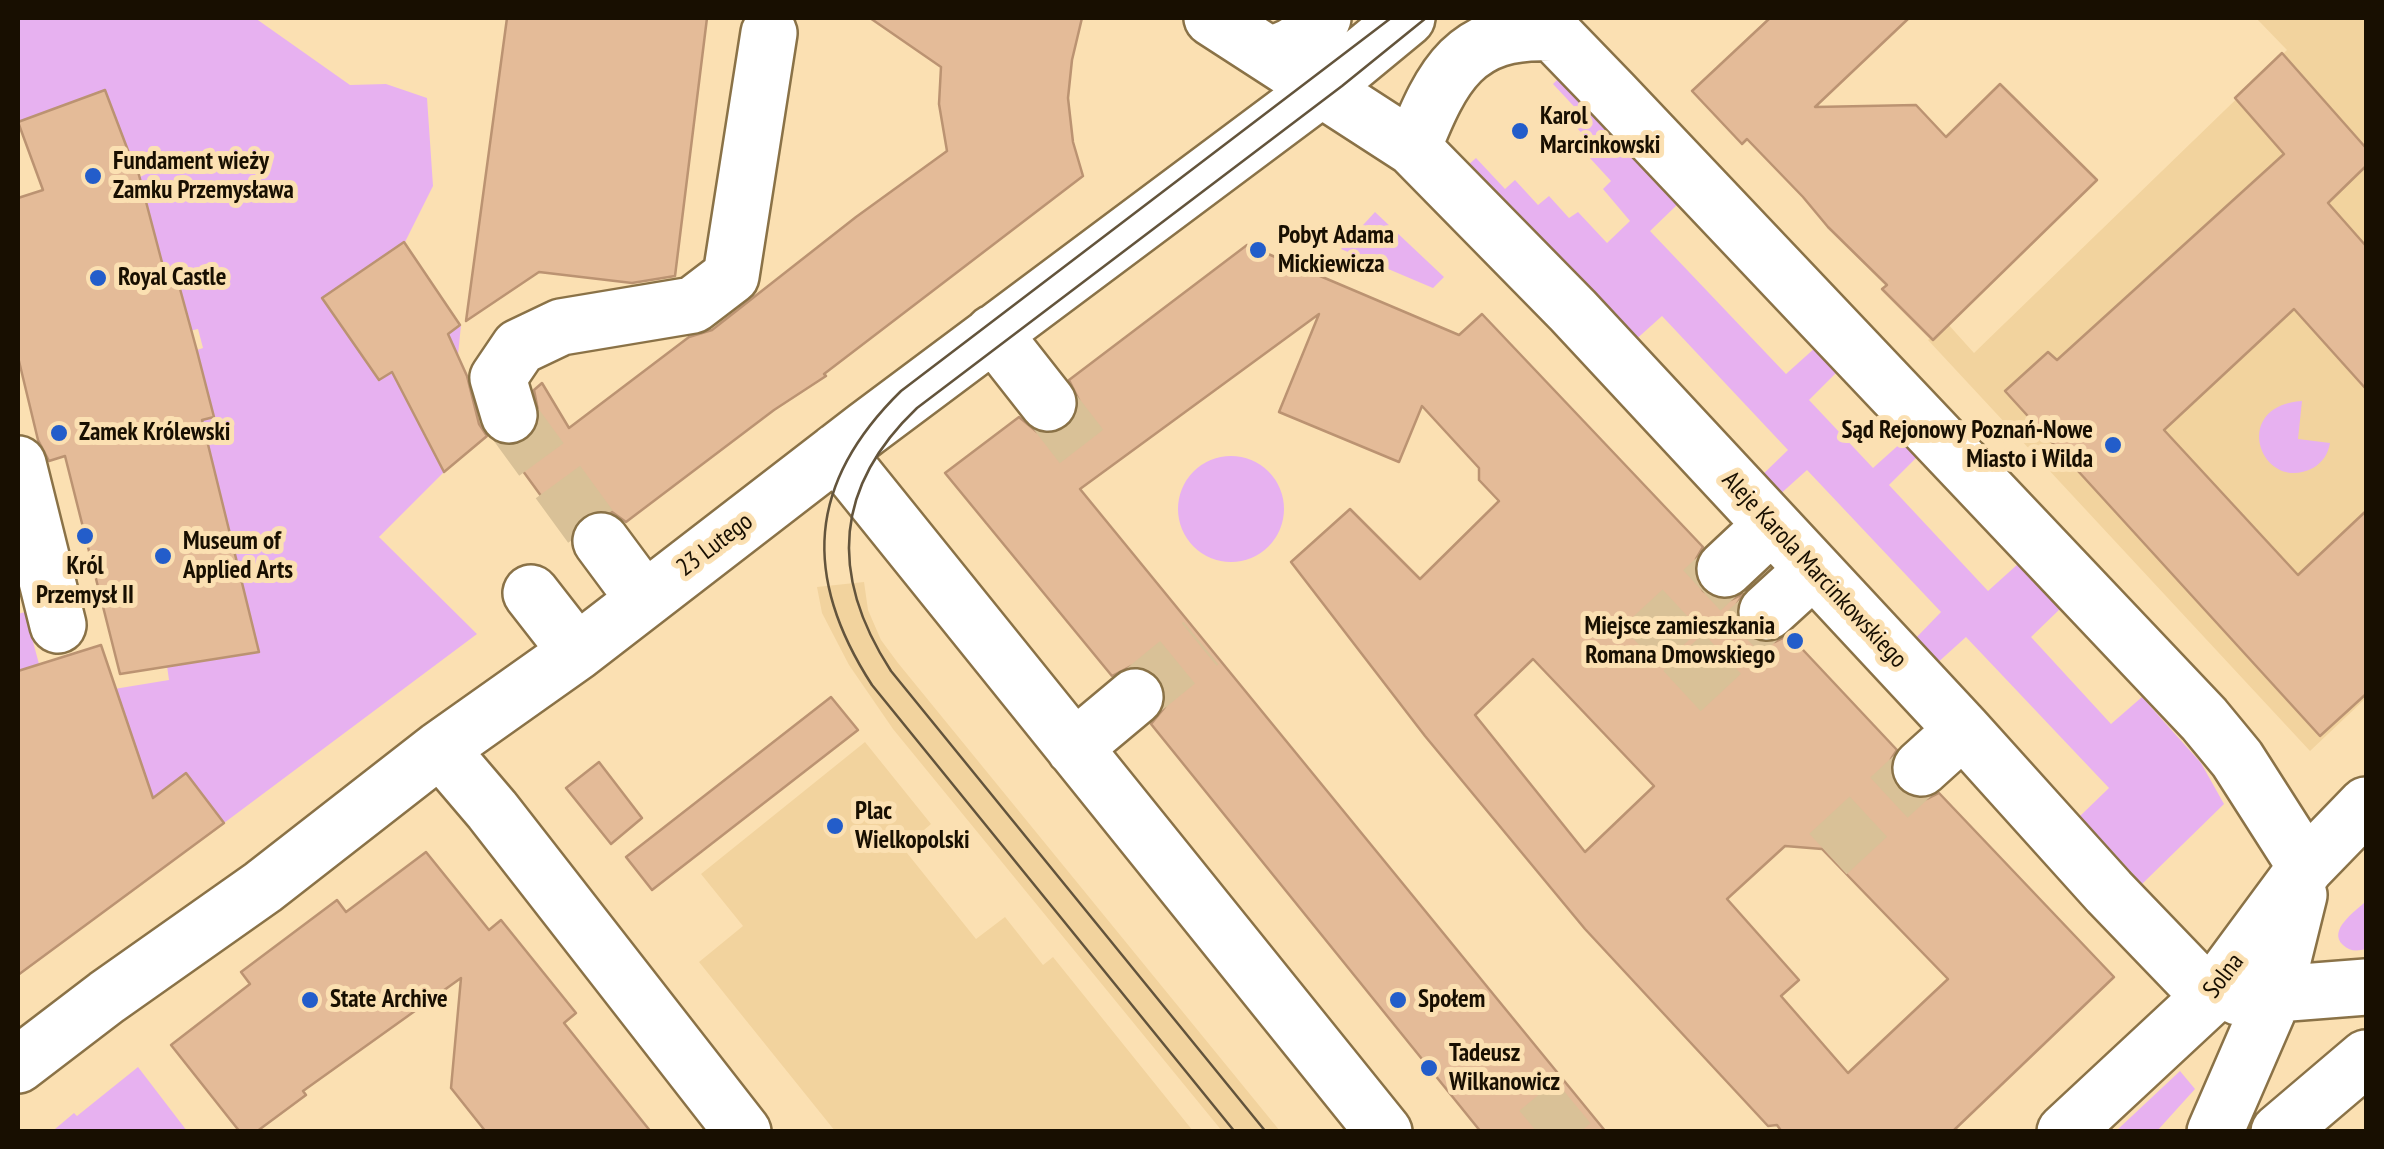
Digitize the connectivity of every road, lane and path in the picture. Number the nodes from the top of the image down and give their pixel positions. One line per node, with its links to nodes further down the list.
1 (1212, 18): 6 (street, Aleje Karola Marcinkowskiego)
2 (1324, 18): 6 (street)
3 (1408, 18): 7 (street, 23 Lutego)
4 (1542, 25): 8 (street); 29 (street)
5 (769, 34): 11 (street)
6 (1268, 54): 7 (street, Aleje Karola Marcinkowskiego)
7 (1321, 89): 8 (street, Aleje Karola Marcinkowskiego); 9 (street, 23 Lutego)
8 (1413, 148): 14 (street, Aleje Karola Marcinkowskiego)
9 (993, 333): 10 (street); 12 (street, 23 Lutego)
10 (1048, 403)
11 (508, 416)
12 (836, 452): 19 (street, 23 Lutego); 25 (street)
13 (18, 464): 21 (street)
14 (1772, 525): 16 (street); 17 (street, Aleje Karola Marcinkowskiego)
15 (601, 541): 19 (street)
16 (1725, 569)
17 (1813, 570): 20 (street); 24 (street, Aleje Karola Marcinkowskiego)
18 (531, 593): 22 (street)
19 (644, 599): 22 (street, 23 Lutego)
20 (1767, 612)
21 (58, 625)
22 (577, 652): 26 (street, 23 Lutego)
23 (1135, 697): 25 (street)
24 (1963, 730): 27 (street); 32 (street, Aleje Karola Marcinkowskiego)
25 (1074, 748): 36 (street)
26 (440, 749): 34 (street, 23 Lutego); 35 (street)
27 (1921, 768)
28 (2366, 805): 29 (street, Solna)
29 (2306, 867): 31 (street); 32 (street, Solna)
30 (2366, 987): 31 (street)
31 (2274, 996): 32 (street); 38 (street)
32 (2210, 997): 37 (street, Solna)
33 (2366, 1058): 39 (street)
34 (18, 1064)
35 (744, 1132)
36 (1384, 1132)
37 (2065, 1132)
38 (2215, 1132)
39 (2279, 1132)

